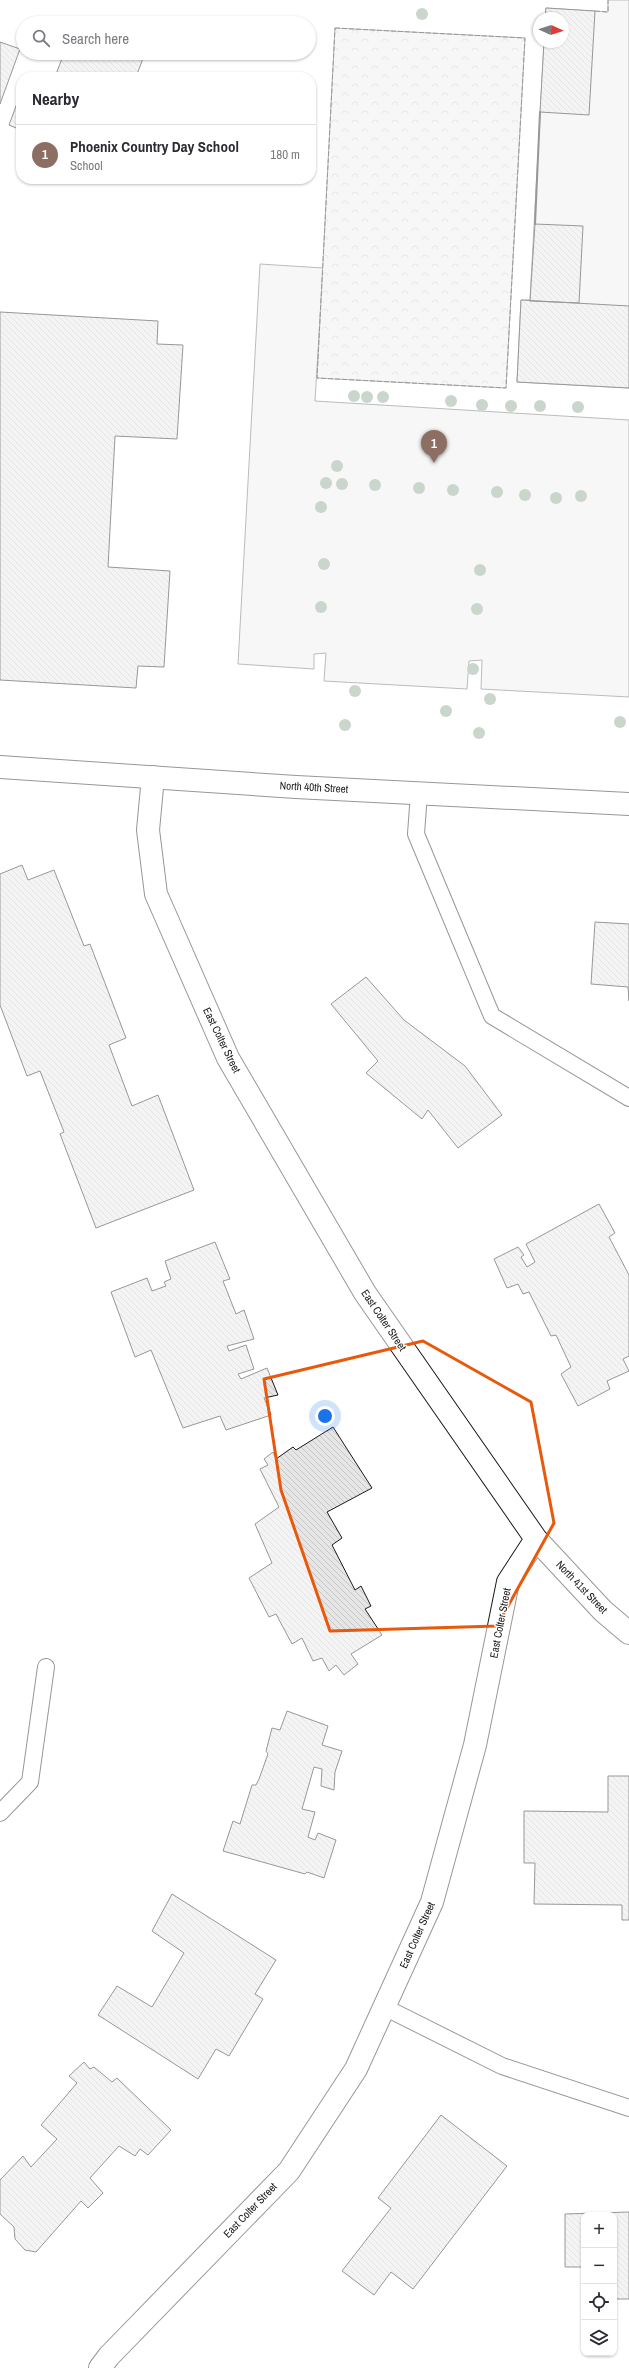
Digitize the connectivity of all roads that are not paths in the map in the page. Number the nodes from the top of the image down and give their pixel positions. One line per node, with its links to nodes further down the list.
1 (0, 767): 2 (street, North 40th Street)
2 (153, 777): 3 (street, North 40th Street); 6 (street, East Colter Street)
3 (418, 793): 4 (street, North 40th Street); 5 (lane)
4 (629, 804)
5 (629, 1098)
6 (536, 1539): 7 (street, North 41st Street); 10 (street, East Colter Street)
7 (629, 1633)
8 (46, 1667): 9 (lane)
9 (0, 1813)
10 (384, 2007): 11 (lane); 12 (street, East Colter Street)
11 (629, 2108)
12 (100, 2368)

